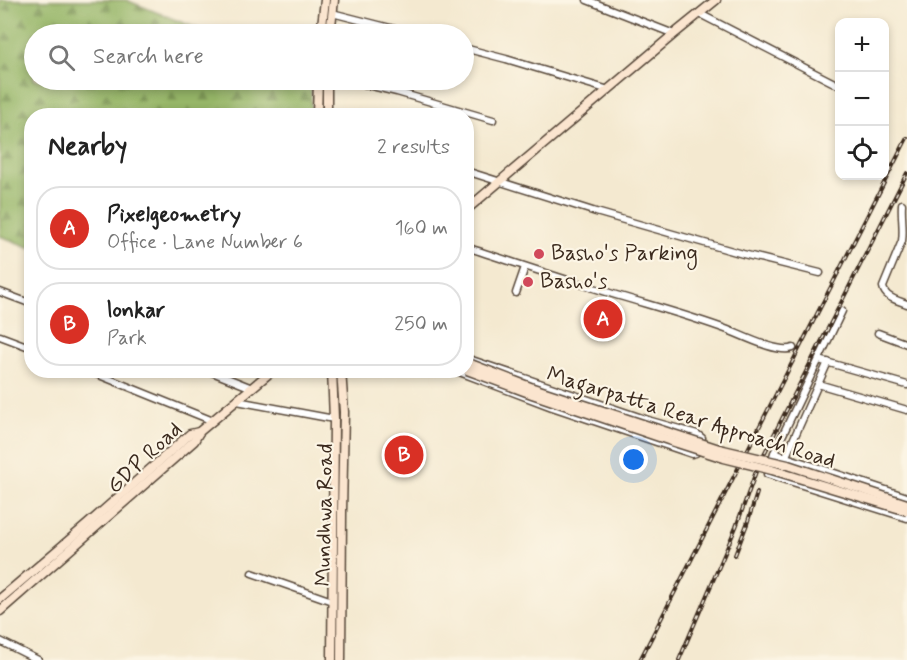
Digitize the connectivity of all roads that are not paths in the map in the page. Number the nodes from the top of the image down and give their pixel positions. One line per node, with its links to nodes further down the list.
1 (325, 0): 7 (main road)
2 (334, 0): 5 (main road)
3 (587, 0): 10 (street)
4 (717, 0): 6 (main road)
5 (332, 13): 8 (main road); 9 (street)
6 (700, 14): 10 (main road); 12 (street)
7 (322, 24)
8 (331, 24)
9 (375, 24)
10 (674, 34): 16 (main road)
11 (474, 51): 16 (street)
12 (835, 83)
13 (318, 90): 17 (main road)
14 (327, 90): 18 (main road)
15 (389, 90): 19 (street)
16 (609, 90): 23 (main road)
17 (317, 108)
18 (327, 108)
19 (452, 108)
20 (474, 114): 21 (street)
21 (493, 120)
22 (474, 173): 23 (street)
23 (500, 181): 24 (main road); 28 (street)
24 (474, 203)
25 (902, 204): 32 (street)
26 (474, 251): 27 (street)
27 (525, 267): 30 (street); 38 (street)
28 (820, 273)
29 (0, 292): 31 (street)
30 (516, 293)
31 (24, 301)
32 (907, 304)
33 (842, 311): 39 (street)
34 (878, 333): 36 (street)
35 (0, 336): 37 (street)
36 (907, 344)
37 (24, 345)
38 (793, 348)
39 (819, 360): 40 (street); 58 (street)
40 (828, 362): 50 (street); 51 (street)
41 (474, 366): 49 (street)
42 (474, 367): 62 (main road, Magarpatta Rear Approach Road, bridge)
43 (474, 367): 63 (main road, Magarpatta Rear Approach Road, bridge)
44 (107, 378): 56 (street)
45 (227, 378): 52 (street)
46 (264, 378): 52 (main road)
47 (332, 378): 55 (main road, Mundhwa Road)
48 (342, 378): 60 (main road, Mundhwa Road)
49 (474, 378)
50 (818, 384): 54 (street); 59 (street)
51 (907, 385)
52 (252, 388): 53 (main road)
53 (237, 401): 55 (street); 56 (main road)
54 (907, 410)
55 (334, 419): 60 (main road, Mundhwa Road)
56 (213, 421): 57 (main road)
57 (199, 432): 66 (main road, GDP Road); 68 (main road, GDP Road)
58 (774, 453): 59 (street); 64 (street)
59 (786, 456): 61 (street)
60 (339, 477): 67 (main road, Mundhwa Road); 72 (main road, Mundhwa Road)
61 (907, 497)
62 (907, 504)
63 (907, 511)
64 (907, 518)
65 (252, 573): 67 (street)
66 (0, 599)
67 (332, 601): 71 (main road, Mundhwa Road)
68 (0, 610)
69 (0, 641): 70 (street)
70 (39, 660)
71 (332, 660)
72 (341, 660)

